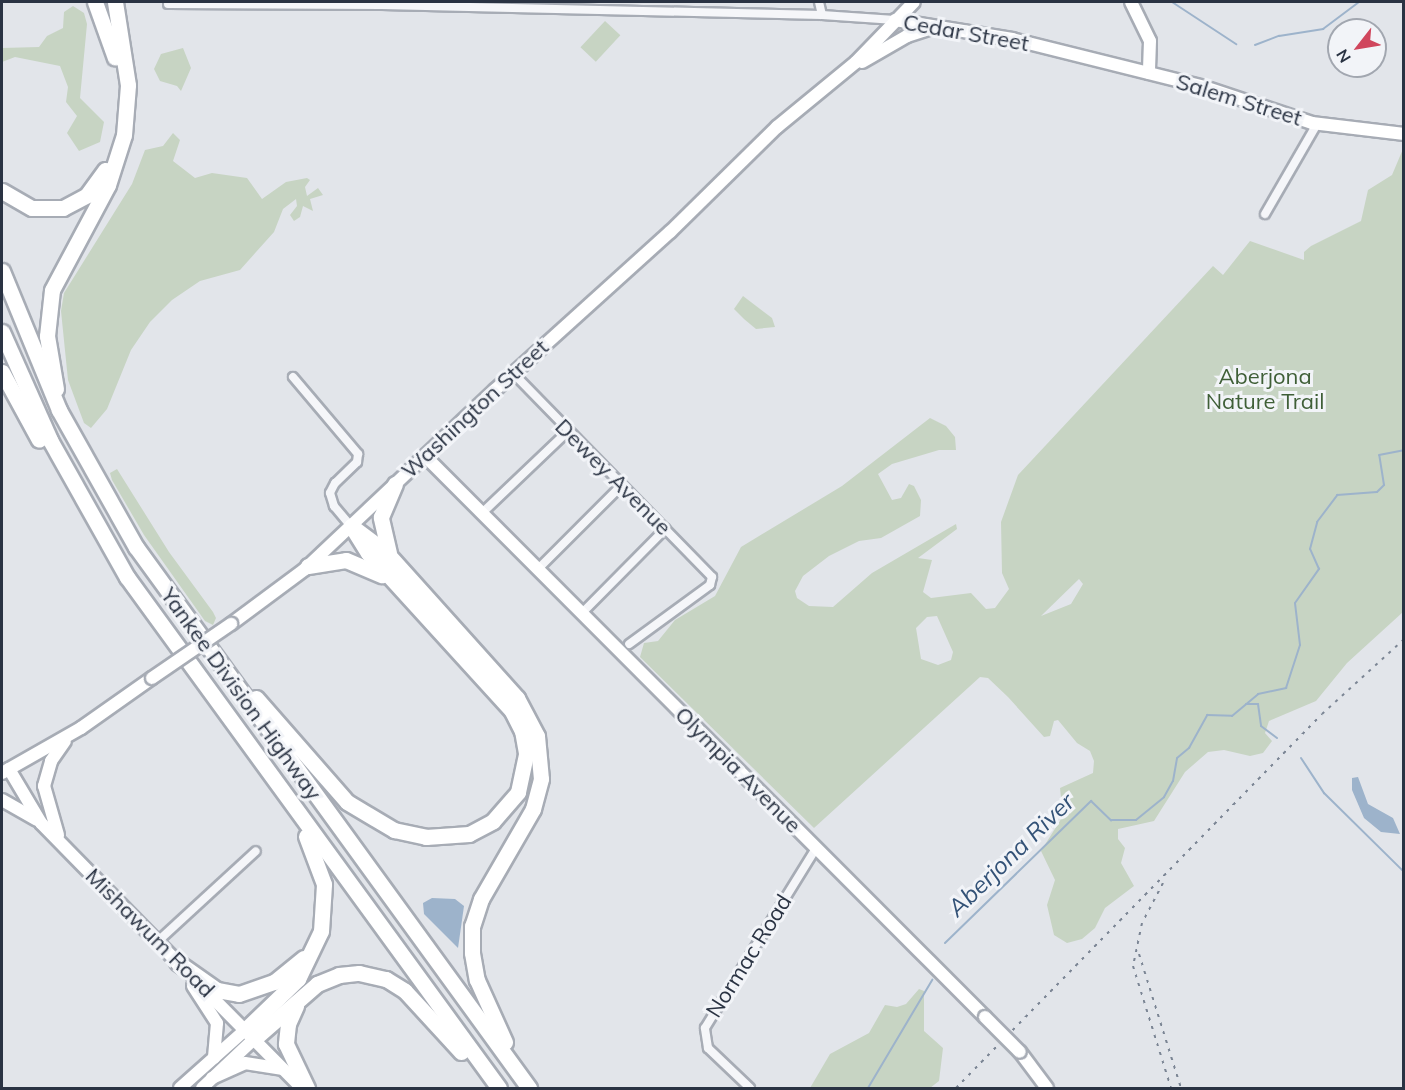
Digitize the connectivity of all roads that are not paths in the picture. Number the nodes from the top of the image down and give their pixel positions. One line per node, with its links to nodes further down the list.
1 (95, 2): 14 (highway)
2 (115, 2): 21 (highway)
3 (819, 2): 7 (street)
4 (916, 2): 8 (main road, Washington Street); 9 (main road)
5 (1131, 2): 11 (main road, Salem Street)
6 (168, 4): 7 (street, Cedar Street)
7 (822, 15): 8 (street, Cedar Street)
8 (896, 20): 9 (main road, Cedar Street); 10 (main road, Washington Street)
9 (936, 26): 10 (main road); 11 (main road, Cedar Street)
10 (845, 71): 19 (main road, Washington Street)
11 (1149, 73): 12 (main road, Salem Street)
12 (1317, 124): 13 (main road, Salem Street); 15 (street)
13 (1404, 134)
14 (2, 191)
15 (1264, 214)
16 (2, 271): 21 (highway, Yankee Division Highway)
17 (2, 332): 29 (highway, Yankee Division Highway)
18 (2, 372): 29 (highway)
19 (513, 373): 22 (street, Dewey Avenue); 23 (main road, Washington Street)
20 (292, 377): 27 (street)
21 (59, 410): 33 (highway, Yankee Division Highway)
22 (568, 431): 25 (street, Dewey Avenue); 26 (street)
23 (424, 456): 24 (main road, Washington Street); 26 (main road, Olympia Avenue)
24 (395, 484): 27 (main road, Washington Street); 30 (highway)
25 (622, 485): 28 (street, Dewey Avenue); 32 (street)
26 (482, 513): 32 (main road, Olympia Avenue)
27 (351, 526): 30 (highway); 31 (main road, Washington Street); 34 (highway)
28 (665, 529): 35 (street); 36 (street, Dewey Avenue)
29 (99, 533): 38 (highway, Yankee Division Highway)
30 (393, 561): 59 (highway)
31 (308, 566): 34 (highway); 37 (main road, Washington Street, bridge)
32 (537, 570): 35 (main road, Olympia Avenue)
33 (165, 590): 34 (highway); 59 (highway, Yankee Division Highway)
34 (406, 594)
35 (580, 614): 42 (main road, Olympia Avenue)
36 (629, 644)
37 (81, 728): 39 (main road, Washington Street); 43 (main road)
38 (259, 759): 46 (highway); 58 (highway, Yankee Division Highway)
39 (5, 771): 41 (main road, Mishawum Road)
40 (2, 800): 41 (main road)
41 (41, 823): 43 (main road, Mishawum Road)
42 (816, 848): 60 (street, Normac Road); 61 (main road, Olympia Avenue, bridge)
43 (66, 849): 45 (main road, Mishawum Road)
44 (256, 851): 45 (street)
45 (157, 942): 47 (main road, Mishawum Road)
46 (315, 947): 47 (highway); 49 (highway)
47 (177, 962): 49 (main road, Mishawum Road); 50 (main road)
48 (302, 996): 49 (highway); 56 (highway); 57 (highway)
49 (250, 1035): 50 (main road); 51 (main road, Mishawum Road); 52 (main road)
50 (214, 1058): 53 (main road)
51 (283, 1069): 52 (main road); 55 (main road, Mishawum Road)
52 (212, 1078): 54 (main road)
53 (180, 1089)
54 (202, 1089)
55 (302, 1089)
56 (307, 1089)
57 (492, 1089)
58 (499, 1089)
59 (530, 1089)
60 (750, 1089)
61 (1047, 1089)

